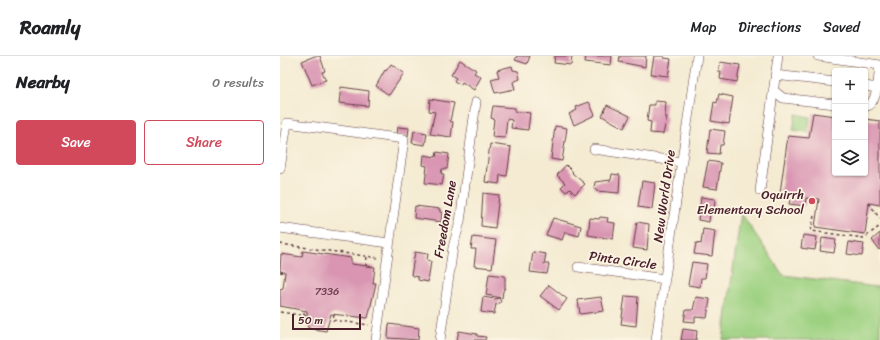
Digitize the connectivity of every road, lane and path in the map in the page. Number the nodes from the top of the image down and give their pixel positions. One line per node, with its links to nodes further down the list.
1 (697, 56): 14 (street, New World Drive)
2 (778, 56): 5 (street)
3 (823, 56): 4 (street)
4 (880, 65): 8 (street)
5 (775, 75): 6 (street); 9 (street)
6 (832, 82)
7 (868, 86): 8 (street)
8 (877, 88): 12 (street)
9 (773, 90): 11 (street); 16 (street)
10 (476, 102): 44 (street, Freedom Lane)
11 (832, 104)
12 (868, 105)
13 (594, 149): 14 (street)
14 (681, 162): 36 (street, New World Drive)
15 (280, 169): 22 (street)
16 (760, 191)
17 (869, 203): 19 (path)
18 (814, 216): 20 (path)
19 (880, 219)
20 (880, 226)
21 (280, 228): 22 (street)
22 (389, 243): 43 (street)
23 (280, 244): 24 (path)
24 (307, 248): 25 (path); 26 (path)
25 (328, 251): 27 (path); 28 (path)
26 (306, 252)
27 (349, 254): 29 (path); 30 (path)
28 (328, 255)
29 (367, 256): 31 (path); 32 (path)
30 (348, 257)
31 (380, 258)
32 (366, 266)
33 (578, 267): 36 (street, Pinta Circle)
34 (280, 272): 35 (path)
35 (285, 272)
36 (665, 279): 45 (street, New World Drive)
37 (304, 310): 40 (path)
38 (280, 312): 40 (path)
39 (334, 314): 42 (path)
40 (304, 315): 41 (path)
41 (307, 316)
42 (371, 325)
43 (376, 340)
44 (440, 340)
45 (656, 340)

